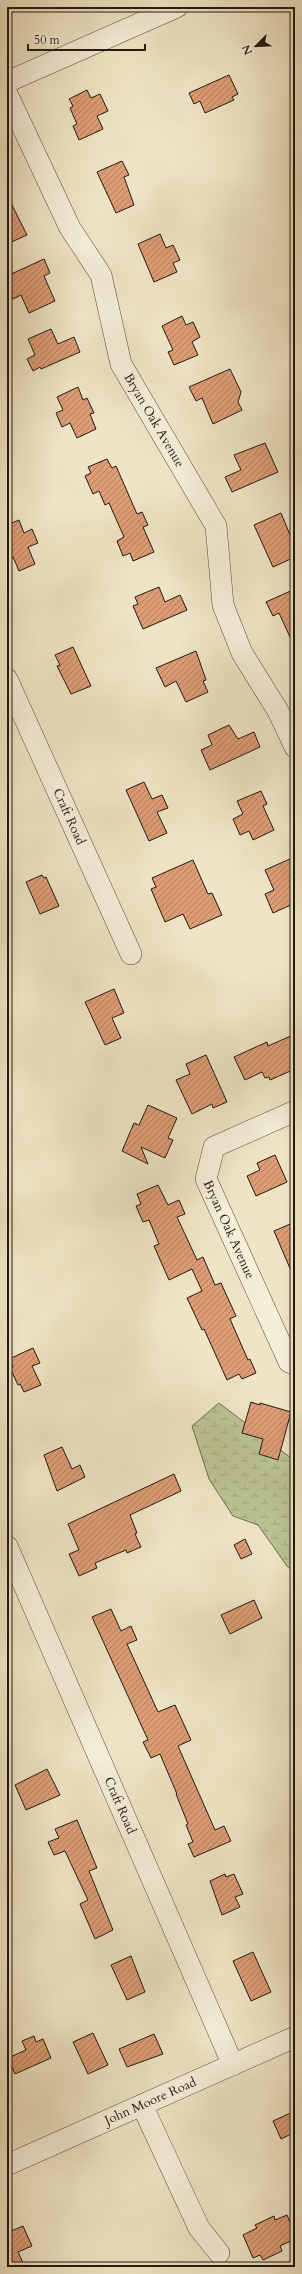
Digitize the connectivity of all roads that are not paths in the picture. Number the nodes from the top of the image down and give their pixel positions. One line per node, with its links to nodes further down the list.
1 (177, 7): 2 (street)
2 (7, 82)
3 (7, 94): 5 (street, Bryan Oak Avenue)
4 (7, 679): 6 (street, Craft Road)
5 (295, 747)
6 (131, 954)
7 (295, 1111): 8 (street, Bryan Oak Avenue)
8 (295, 1364)
9 (7, 1546): 11 (street, Craft Road)
10 (295, 2037): 11 (street, John Moore Road)
11 (233, 2065): 12 (street, John Moore Road)
12 (142, 2106): 13 (street, John Moore Road); 14 (street)
13 (7, 2166)
14 (219, 2253)

